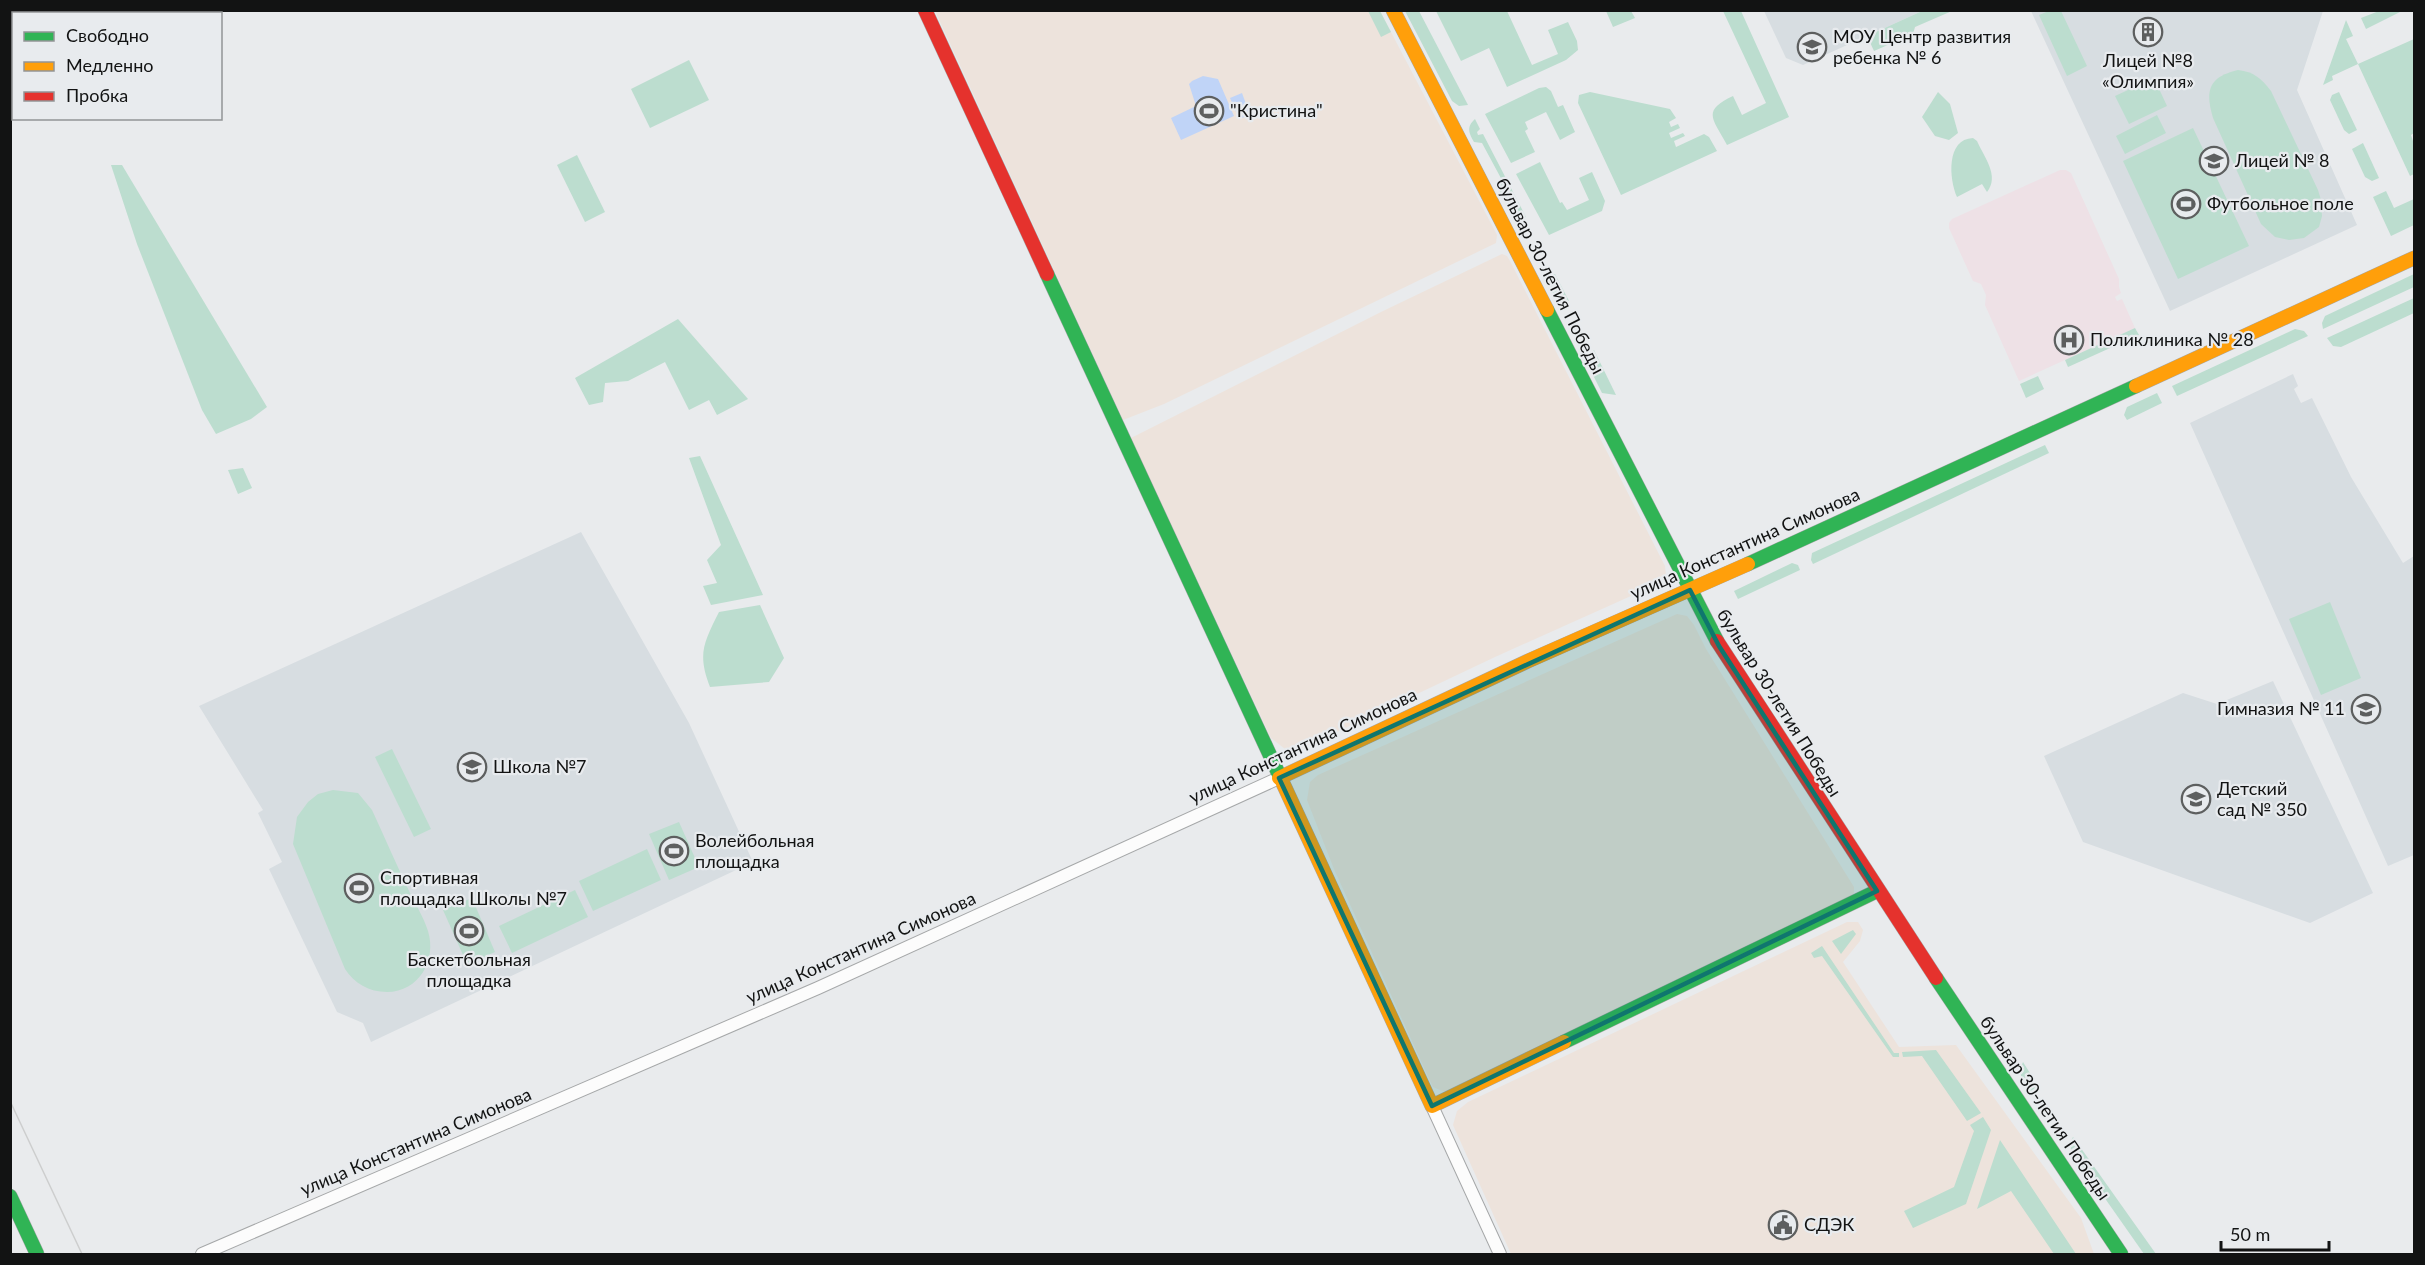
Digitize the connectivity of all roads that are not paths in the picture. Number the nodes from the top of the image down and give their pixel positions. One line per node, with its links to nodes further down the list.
1 (925, 10): 5 (main road)
2 (1393, 10): 4 (main road, бульвар 30-летия Победы)
3 (2415, 258): 4 (main road, улица Константина Симонова)
4 (1690, 590): 5 (main road, улица Константина Симонова); 6 (main road, бульвар 30-летия Победы)
5 (1280, 778): 7 (main road); 10 (street, улица Константина Симонова)
6 (1877, 891): 7 (main road); 12 (main road, бульвар 30-летия Победы)
7 (1432, 1106): 11 (street)
8 (10, 1196): 9 (main road)
9 (38, 1254)
10 (202, 1254)
11 (1500, 1254)
12 (2121, 1254)

